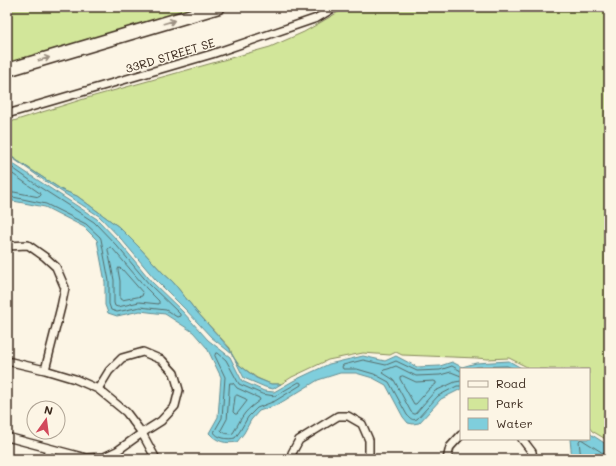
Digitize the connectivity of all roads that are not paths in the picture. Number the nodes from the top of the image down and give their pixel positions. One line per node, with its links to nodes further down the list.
1 (219, 7): 3 (highway, one-way to 1)
2 (335, 7): 4 (street, 33RD STREET SE)
3 (7, 70)
4 (7, 114)
5 (7, 246): 7 (street)
6 (7, 361): 7 (street)
7 (45, 370): 8 (street)
8 (98, 389): 9 (street); 9 (street)
9 (142, 433): 13 (street); 15 (street)
10 (460, 436): 18 (street)
11 (7, 437): 13 (street)
12 (523, 440): 19 (street)
13 (49, 448): 14 (street)
14 (46, 459)
15 (156, 459)
16 (292, 459): 17 (street)
17 (369, 459)
18 (447, 459)
19 (533, 459)

